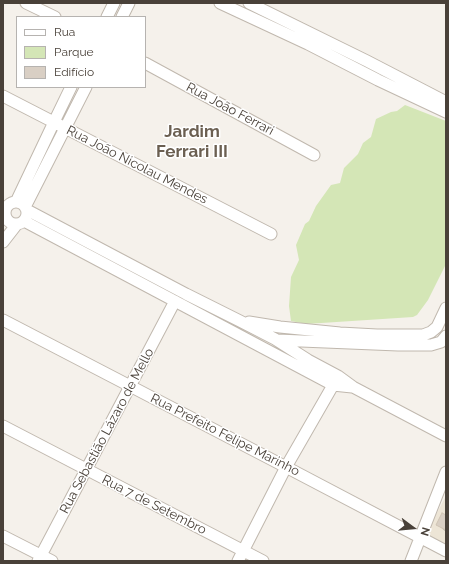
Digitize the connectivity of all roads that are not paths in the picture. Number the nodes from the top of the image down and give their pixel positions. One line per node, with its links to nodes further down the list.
1 (26, 3): 6 (street)
2 (114, 3): 7 (street)
3 (129, 3): 8 (street)
4 (220, 3): 14 (street)
5 (249, 3): 13 (street)
6 (53, 16)
7 (108, 16)
8 (122, 16)
9 (146, 64): 17 (street, Rua João Ferrari)
10 (71, 88): 15 (street)
11 (85, 88): 16 (street)
12 (3, 96): 15 (street, Rua João Nicolau Mendes)
13 (446, 102)
14 (446, 112)
15 (54, 122): 16 (street, Rua João Nicolau Mendes); 18 (street)
16 (64, 128): 18 (street); 20 (street, Rua João Nicolau Mendes)
17 (314, 155)
18 (18, 209): 19 (street); 19 (street); 21 (street); 22 (street); 25 (street)
19 (4, 215)
20 (271, 234)
21 (3, 242)
22 (175, 301): 28 (street); 29 (street, Rua Sebastião Lázaro de Mello)
23 (445, 311): 25 (street)
24 (3, 320): 29 (street, Rua Prefeito Felipe Marinho)
25 (240, 321): 27 (street)
26 (446, 336): 27 (street)
27 (275, 339): 28 (street)
28 (336, 380): 31 (street); 32 (street)
29 (130, 386): 32 (street, Rua Prefeito Felipe Marinho); 33 (street, Rua Sebastião Lázaro de Mello)
30 (3, 426): 33 (street, Rua 7 de Setembro)
31 (446, 436)
32 (286, 466): 36 (street, Rua Prefeito Felipe Marinho); 38 (street)
33 (87, 470): 38 (street, Rua 7 de Setembro); 39 (street, Rua Sebastião Lázaro de Mello)
34 (446, 472): 36 (street)
35 (3, 536): 39 (street)
36 (420, 539): 37 (street, Rua Prefeito Felipe Marinho); 42 (street)
37 (446, 551)
38 (241, 556): 41 (street, Rua 7 de Setembro)
39 (40, 558): 40 (street)
40 (52, 561)
41 (263, 561)
42 (411, 561)

